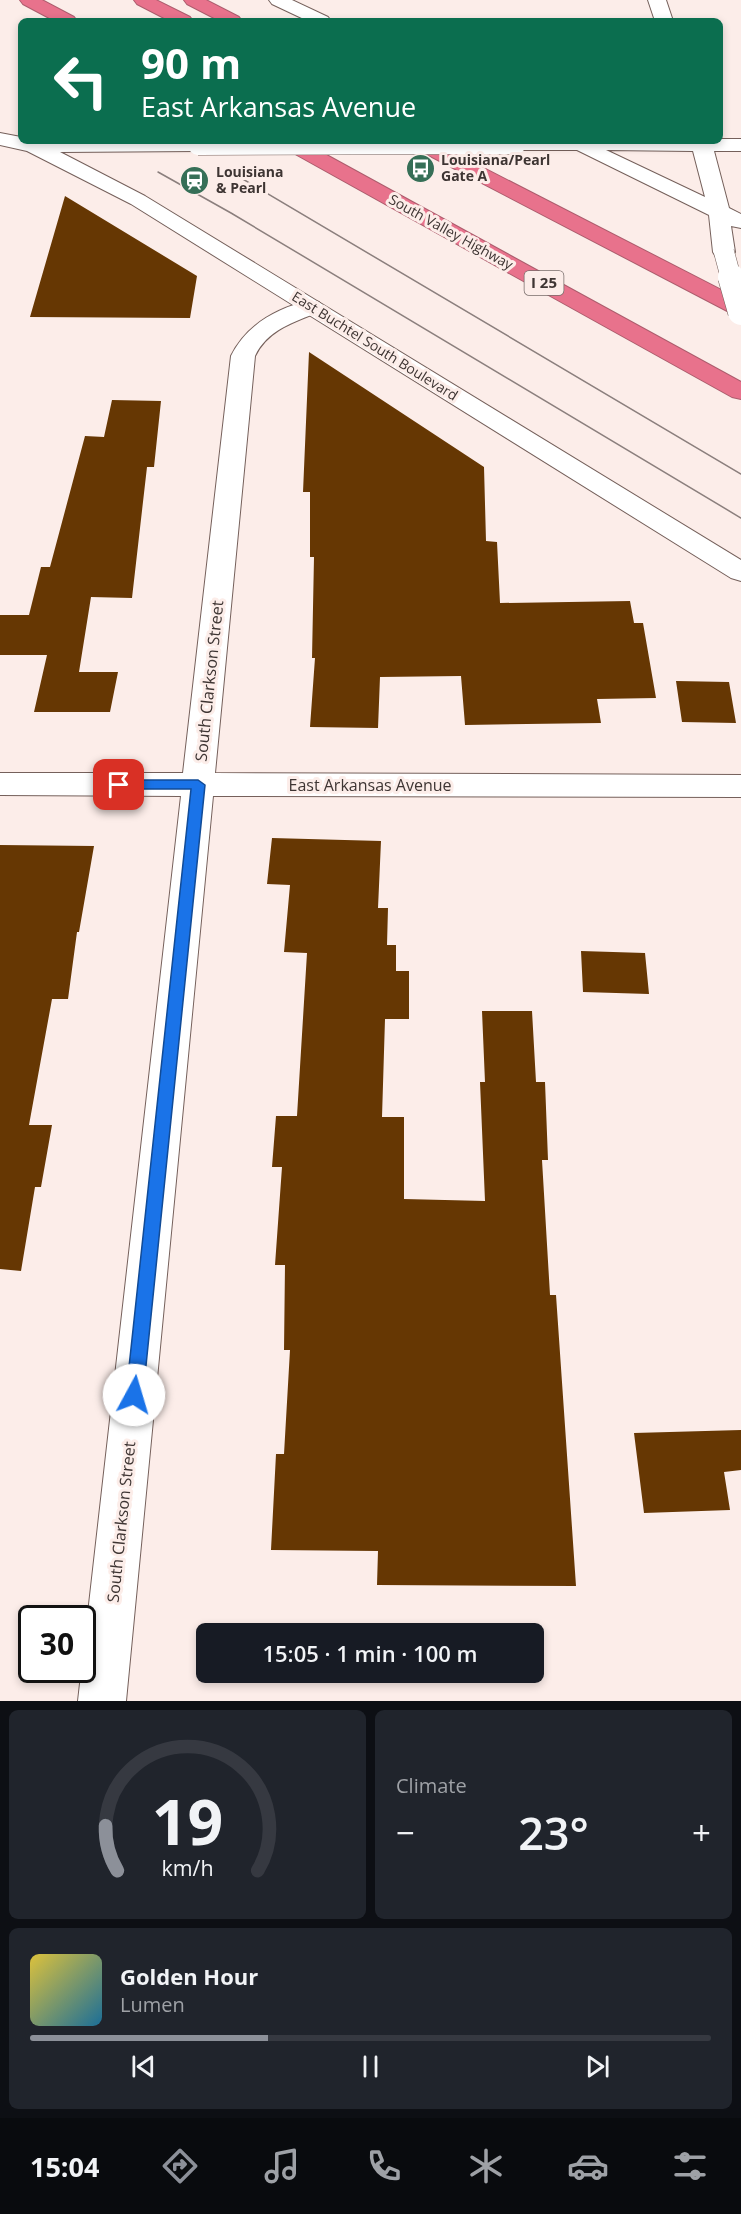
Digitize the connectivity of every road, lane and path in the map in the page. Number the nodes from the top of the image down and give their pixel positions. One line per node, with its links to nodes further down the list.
1 (29, 0): 6 (highway)
2 (143, 0): 7 (highway)
3 (193, 0): 8 (highway)
4 (278, 0): 9 (street)
5 (657, 0): 10 (street)
6 (62, 18)
7 (178, 18)
8 (227, 18)
9 (316, 18)
10 (663, 18)
11 (0, 139): 12 (street, East Buchtel South Boulevard)
12 (18, 143)
13 (24, 144): 23 (street, East Buchtel South Boulevard)
14 (291, 144): 29 (highway, South Valley Highway / I 25)
15 (422, 144): 25 (highway)
16 (443, 144): 25 (highway)
17 (516, 144): 23 (street, bridge)
18 (575, 144): 24 (street)
19 (702, 144): 24 (street)
20 (722, 144): 21 (street)
21 (741, 145)
22 (0, 146): 23 (street)
23 (33, 146): 27 (street, East Buchtel South Boulevard)
24 (719, 212): 26 (street); 28 (street, bridge)
25 (570, 220): 28 (highway)
26 (741, 222)
27 (311, 307): 30 (street, East Buchtel South Boulevard); 32 (street, South Clarkson Street)
28 (741, 311)
29 (741, 392)
30 (741, 572)
31 (0, 784): 32 (street, East Arkansas Avenue)
32 (198, 785): 33 (street, East Arkansas Avenue); 34 (street, South Clarkson Street)
33 (741, 786)
34 (102, 1701)

